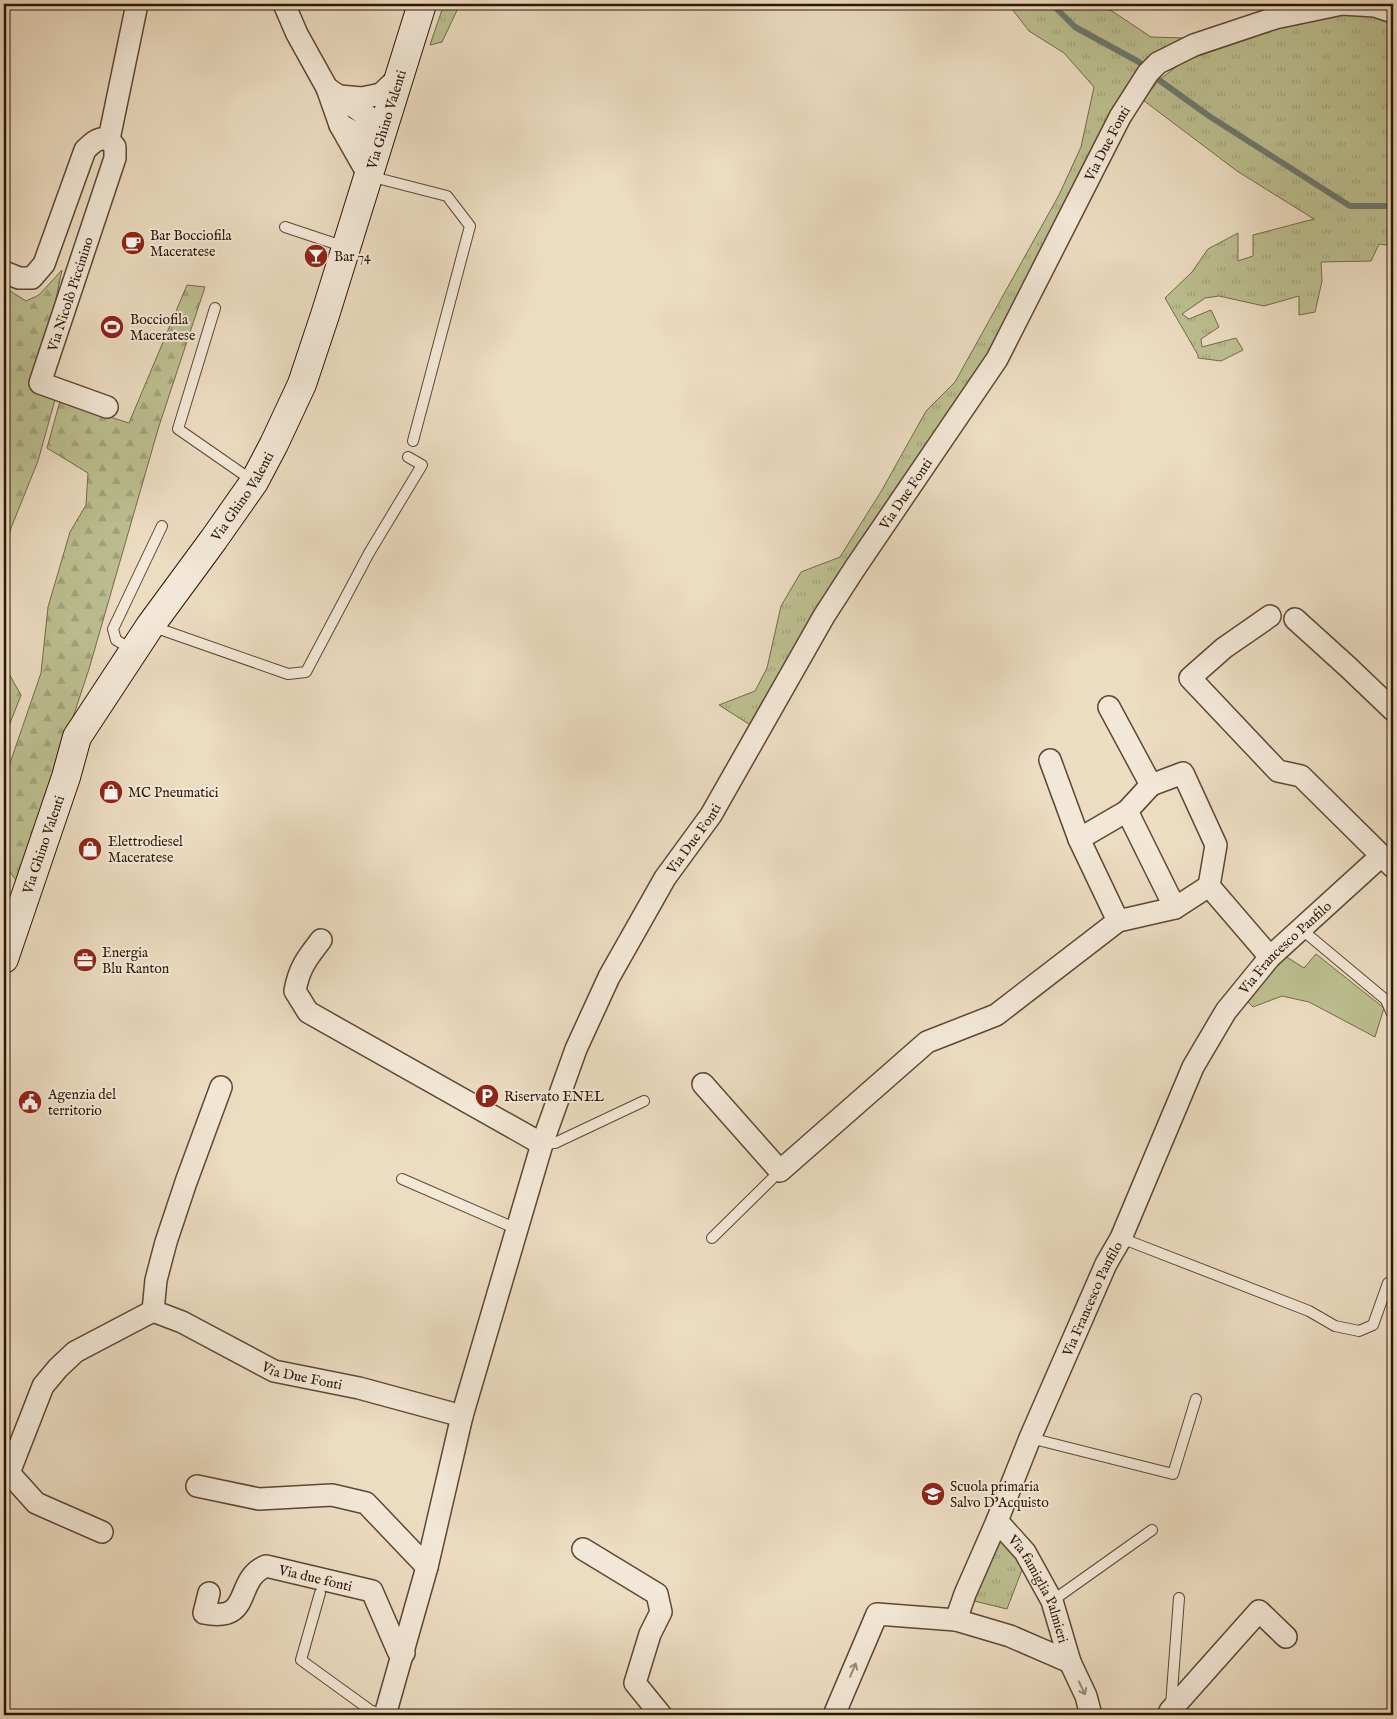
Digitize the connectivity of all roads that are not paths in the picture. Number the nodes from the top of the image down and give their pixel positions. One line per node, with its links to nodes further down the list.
1 (137, 4): 9 (street, Via Nicolò Piccinino)
2 (284, 4): 6 (street)
3 (422, 4): 5 (main road, Via Ghino Valenti)
4 (1393, 12): 42 (street, Via Due Fonti)
5 (399, 77): 6 (street); 8 (main road, Via Ghino Valenti)
6 (333, 92): 7 (street); 8 (street)
7 (340, 125): 8 (street); 10 (street)
8 (381, 134): 10 (main road, Via Ghino Valenti)
9 (109, 139): 13 (street); 15 (street, Via Nicolò Piccinino)
10 (369, 176): 12 (main road, Via Ghino Valenti); 16 (lane)
11 (285, 227): 12 (lane)
12 (346, 248): 18 (main road, Via Ghino Valenti)
13 (4, 272)
14 (215, 308): 18 (lane)
15 (107, 407)
16 (413, 441)
17 (408, 457): 22 (lane)
18 (254, 482): 22 (main road, Via Ghino Valenti)
19 (162, 526): 23 (lane)
20 (1270, 616): 30 (street, Via Francesco Panfilo)
21 (1295, 619): 25 (street)
22 (150, 626): 23 (main road, Via Ghino Valenti)
23 (134, 650): 37 (main road, Via Ghino Valenti)
24 (1109, 707): 27 (street)
25 (1393, 710)
26 (1050, 760): 29 (street)
27 (1151, 785): 28 (street); 31 (street)
28 (1127, 811): 29 (street); 32 (street)
29 (1079, 839): 33 (street)
30 (1387, 862): 34 (street, Via Francesco Panfilo)
31 (1209, 886): 32 (street); 36 (street)
32 (1175, 908): 33 (street)
33 (1118, 921): 43 (street)
34 (1301, 929): 36 (street, Via Francesco Panfilo); 38 (lane)
35 (321, 940): 42 (street)
36 (1270, 957): 47 (street, Via Francesco Panfilo)
37 (4, 959)
38 (1393, 1016)
39 (703, 1084): 43 (street)
40 (221, 1087): 49 (street)
41 (644, 1101): 42 (lane)
42 (542, 1144): 45 (street, Via Due Fonti)
43 (780, 1171): 46 (lane)
44 (402, 1179): 45 (lane)
45 (517, 1229): 51 (street, Via Due Fonti)
46 (712, 1238)
47 (1120, 1238): 48 (lane); 52 (street, Via Francesco Panfilo)
48 (1388, 1283)
49 (153, 1311): 51 (street, Via Due Fonti); 53 (street)
50 (1196, 1399): 52 (lane)
51 (462, 1416): 59 (street, Via Due Fonti)
52 (1030, 1438): 55 (street, Via Francesco Panfilo)
53 (6, 1472): 57 (street)
54 (197, 1486): 59 (street)
55 (997, 1521): 63 (street, Via famiglia Palmieri); 64 (street, Via Francesco Panfilo)
56 (1152, 1530): 63 (lane)
57 (102, 1532)
58 (583, 1549): 70 (street)
59 (427, 1567): 66 (street, Via Due Fonti)
60 (209, 1593): 66 (street, Via due fonti)
61 (320, 1593): 69 (lane)
62 (1179, 1598): 68 (lane)
63 (1052, 1601): 67 (street, Via famiglia Palmieri)
64 (956, 1620): 67 (street, Via famiglia Palmieri); 71 (street, one-way to 64)
65 (1286, 1637): 68 (street)
66 (404, 1653): 69 (street, Via Due Fonti)
67 (1070, 1662): 72 (street, Via famiglia Palmieri, one-way to 72)
68 (1170, 1713)
69 (384, 1715)
70 (661, 1715)
71 (834, 1715)
72 (1091, 1715)

